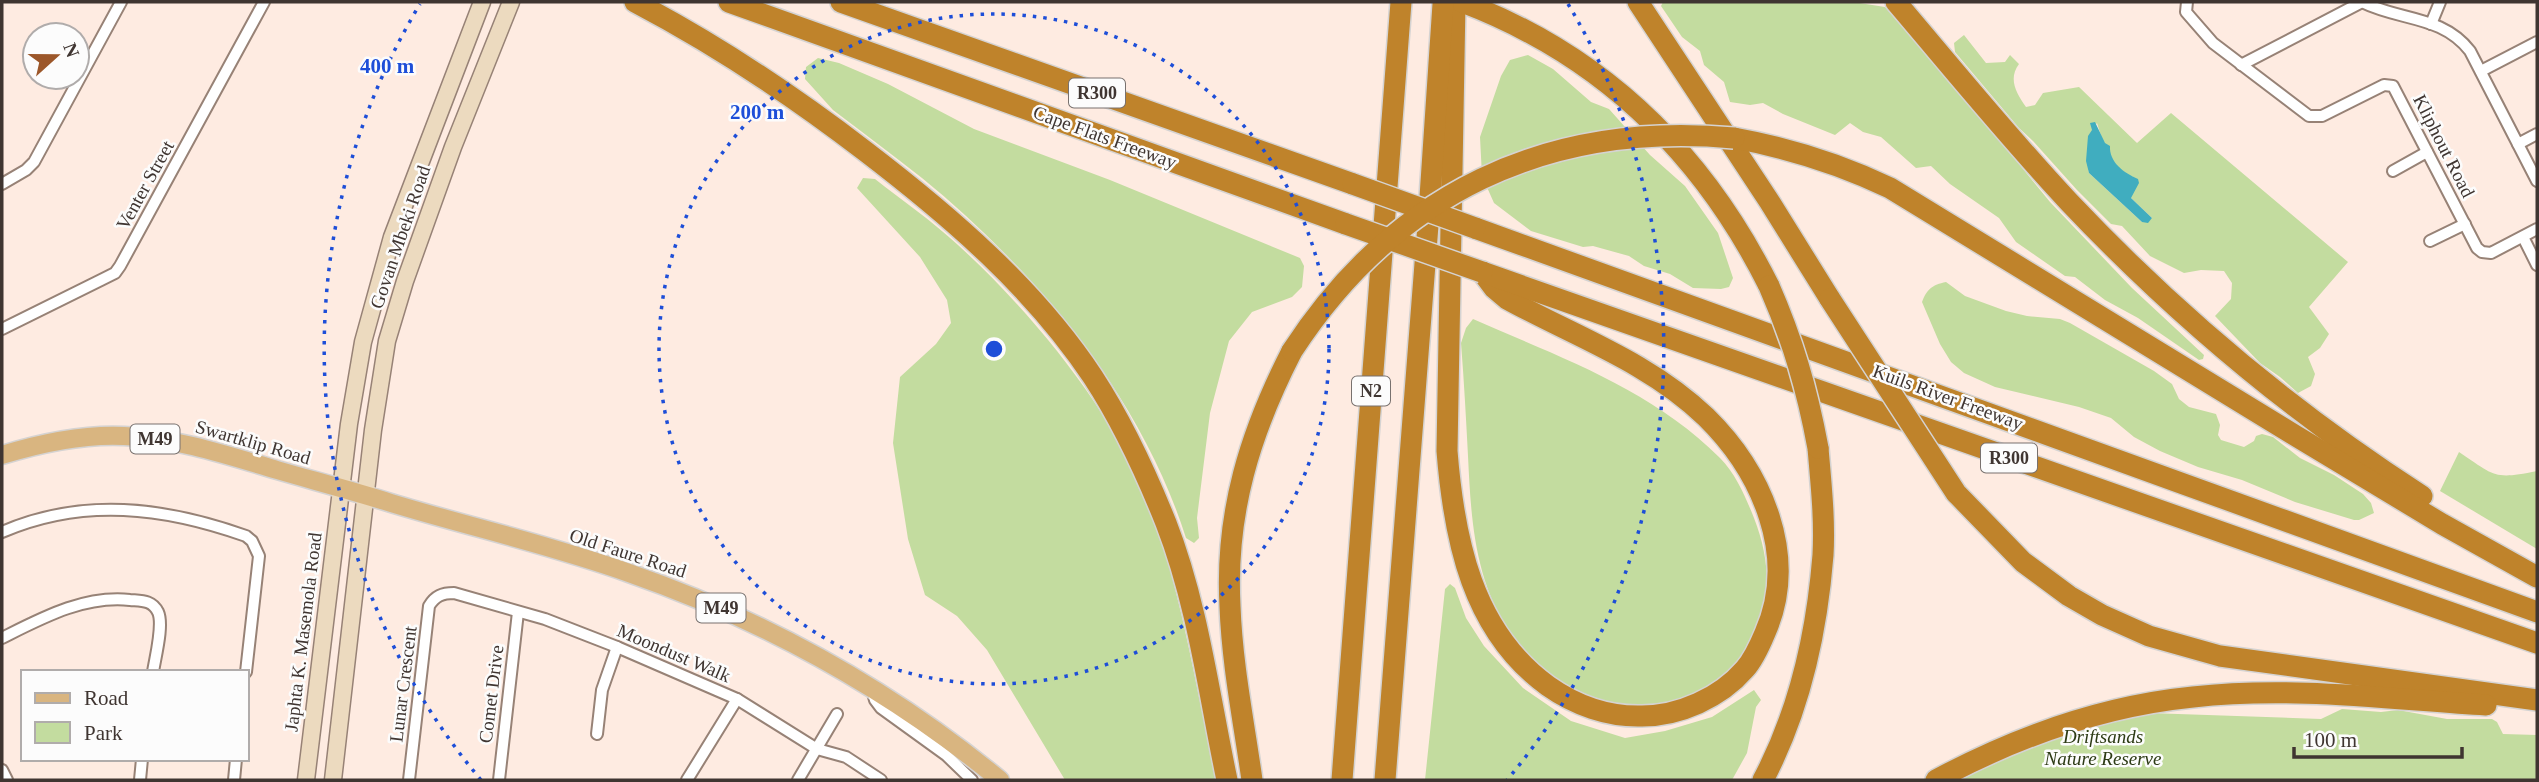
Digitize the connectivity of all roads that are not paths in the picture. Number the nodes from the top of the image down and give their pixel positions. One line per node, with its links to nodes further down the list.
1 (121, 2): 26 (street)
2 (264, 2): 34 (street, Venter Street)
3 (482, 2): 36 (main road, Govan Mbeki Road)
4 (511, 2): 37 (main road, Govan Mbeki Road)
5 (635, 2): 71 (highway)
6 (729, 2): 33 (highway, Cape Flats Freeway / R300, bridge)
7 (841, 2): 28 (highway, Cape Flats Freeway / R300, bridge)
8 (1401, 2): 73 (highway, N2)
9 (1443, 2): 74 (highway, N2)
10 (1455, 2): 33 (highway)
11 (1462, 2): 75 (highway, bridge)
12 (1638, 2): 51 (highway, bridge)
13 (1896, 2): 39 (highway)
14 (2187, 2): 19 (street, Kliphout Road)
15 (2362, 2): 17 (street); 19 (street)
16 (2440, 2): 17 (street)
17 (2431, 24): 20 (street)
18 (2537, 42): 20 (street)
19 (2241, 65): 23 (street, Kliphout Road)
20 (2481, 71): 22 (street)
21 (2537, 134): 22 (street)
22 (2518, 144): 25 (street)
23 (2427, 152): 24 (street); 27 (street, Kliphout Road)
24 (2393, 171)
25 (2537, 181)
26 (2, 184)
27 (2465, 224): 30 (street, Kliphout Road); 31 (street)
28 (1475, 228): 43 (highway, Kuils River Freeway / R300)
29 (2537, 229): 30 (street, Kliphout Road)
30 (2523, 237): 32 (street)
31 (2430, 241)
32 (2537, 265)
33 (1482, 272): 45 (highway, Kuils River Freeway / R300)
34 (2, 329)
35 (2, 455): 36 (main road, Swartklip Road / M49)
36 (341, 488): 37 (main road, Swartklip Road / M49); 62 (main road, Japhta K. Masemola Road)
37 (367, 496): 49 (main road, Old Faure Road / M49); 63 (main road)
38 (2, 532): 48 (street)
39 (2537, 566)
40 (2537, 577): 72 (highway, bridge)
41 (438, 596): 42 (street, Moondust Walk); 64 (street, Lunar Crescent)
42 (518, 612): 46 (street, Moondust Walk); 65 (street, Comet Drive)
43 (2537, 612)
44 (2, 638): 47 (street)
45 (2537, 643)
46 (617, 647): 50 (street, Moondust Walk); 54 (street)
47 (153, 670)
48 (247, 670)
49 (872, 688): 69 (street); 70 (main road, Old Faure Road / M49)
50 (737, 699): 55 (street, Moondust Walk); 66 (street)
51 (2537, 700)
52 (2537, 708): 76 (highway)
53 (837, 714): 55 (street)
54 (597, 734)
55 (817, 749): 67 (street); 68 (street, Moondust Walk)
56 (142, 761): 60 (street)
57 (236, 761): 61 (street)
58 (2, 770): 59 (street)
59 (7, 780)
60 (140, 780)
61 (234, 780)
62 (306, 780)
63 (333, 780)
64 (410, 780)
65 (499, 780)
66 (687, 780)
67 (798, 780)
68 (881, 780)
69 (972, 780)
70 (1000, 780)
71 (1227, 780)
72 (1252, 780)
73 (1342, 780)
74 (1385, 780)
75 (1763, 780)
76 (1936, 780)

